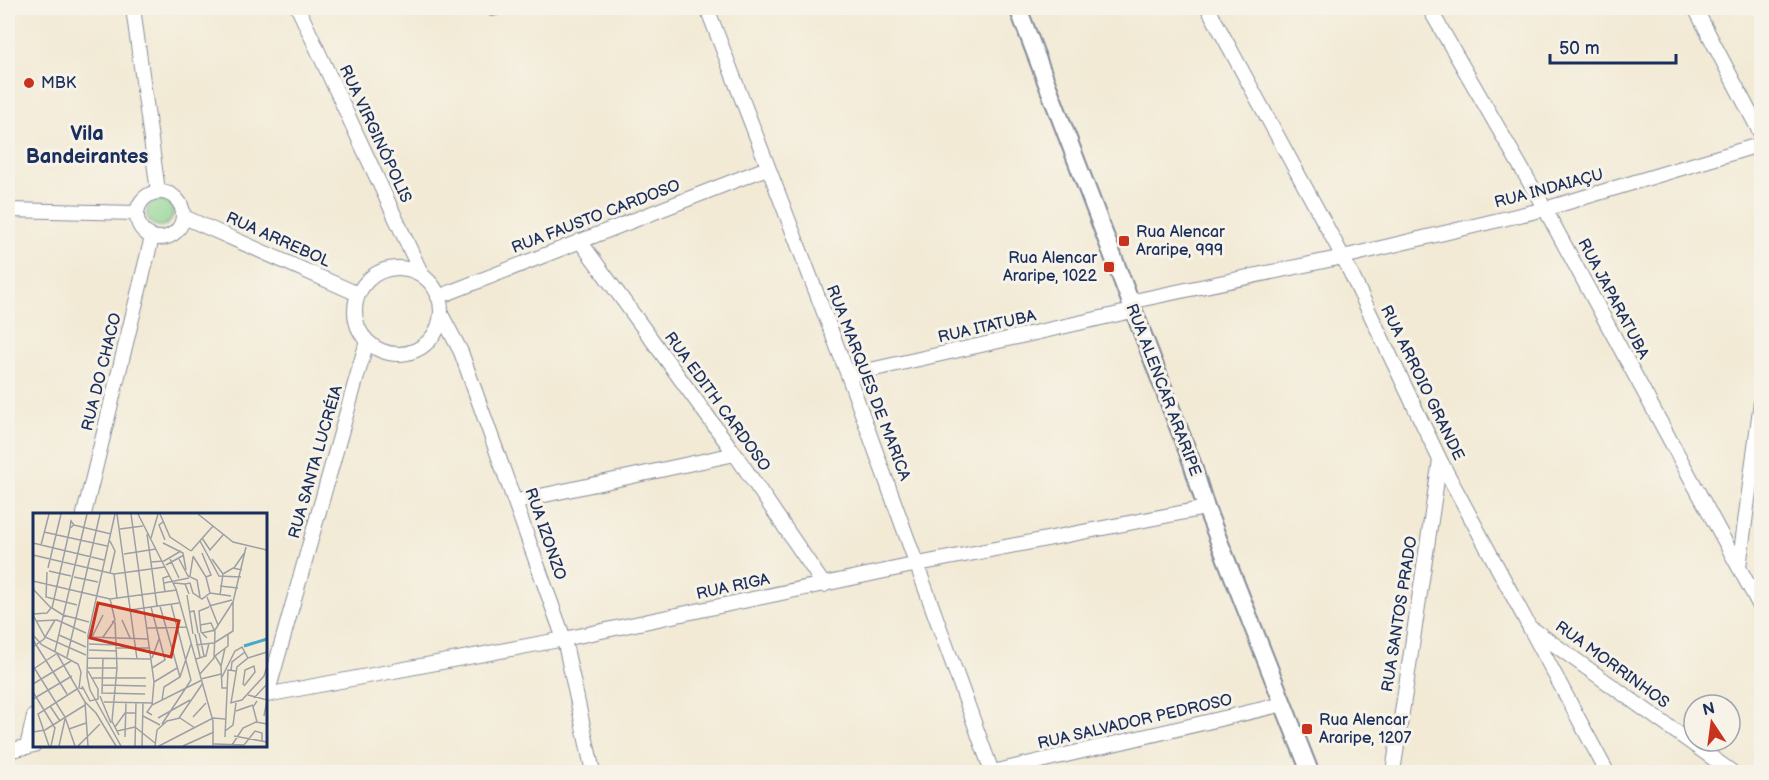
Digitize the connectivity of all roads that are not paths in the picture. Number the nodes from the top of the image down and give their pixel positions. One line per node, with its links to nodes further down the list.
1 (133, 8): 11 (street)
2 (298, 8): 19 (street, RUA VIRGINÓPOLIS)
3 (706, 8): 10 (street, RUA MARQUES DE MARICA)
4 (1018, 8): 22 (street, RUA ALENCAR ARARIPE)
5 (1208, 8): 18 (street, RUA ARROIO GRANDE)
6 (1429, 8): 12 (street, RUA JAPARATUBA)
7 (1695, 8): 8 (street)
8 (1761, 136)
9 (1761, 144): 12 (street, RUA INDAIAÇU)
10 (767, 168): 17 (street, RUA FAUSTO CARDOSO); 25 (street, RUA MARQUES DE MARICA)
11 (158, 191): 14 (street); 15 (street)
12 (1545, 209): 18 (street, RUA INDAIAÇU); 33 (street, RUA JAPARATUBA)
13 (8, 210): 14 (street)
14 (137, 213): 16 (street)
15 (184, 217): 16 (street); 20 (street, RUA ARREBOL)
16 (152, 237): 31 (street, RUA DO CHACO)
17 (580, 241): 21 (street, RUA FAUSTO CARDOSO); 27 (street, RUA EDITH CARDOSO)
18 (1343, 257): 22 (street, RUA ITATUBA); 28 (street, RUA ARROIO GRANDE)
19 (422, 275): 20 (street); 21 (street)
20 (358, 294): 24 (street)
21 (438, 297): 23 (street)
22 (1131, 306): 25 (street, RUA ITATUBA); 30 (street, RUA ALENCAR ARARIPE)
23 (441, 314): 24 (street); 29 (street, RUA IZONZO)
24 (367, 341): 38 (street, RUA SANTA LUCRÉIA)
25 (848, 375): 32 (street, RUA MARQUES DE MARICA)
26 (1761, 394): 33 (street)
27 (735, 454): 29 (street); 34 (street, RUA EDITH CARDOSO)
28 (1440, 460): 36 (street, RUA ARROIO GRANDE); 47 (street, RUA SANTOS PRADO)
29 (517, 501): 37 (street, RUA IZONZO)
30 (1206, 508): 32 (street, RUA RIGA); 40 (street, RUA ALENCAR ARARIPE)
31 (84, 513)
32 (918, 564): 34 (street, RUA RIGA); 45 (street, RUA MARQUES DE MARICA)
33 (1738, 567): 35 (street, RUA JAPARATUBA)
34 (824, 585): 37 (street, RUA RIGA)
35 (1761, 610)
36 (1531, 627): 48 (street, RUA ARROIO GRANDE); 49 (street, RUA MORRINHOS)
37 (564, 639): 39 (street, RUA RIGA); 44 (street, RUA IZONZO)
38 (267, 691)
39 (267, 695)
40 (1284, 704): 45 (street, RUA SALVADOR PEDROSO); 46 (street, RUA ALENCAR ARARIPE)
41 (33, 726): 42 (street)
42 (31, 746): 43 (street)
43 (8, 751)
44 (593, 772)
45 (992, 772)
46 (1310, 772)
47 (1393, 772)
48 (1607, 772)
49 (1732, 772)

